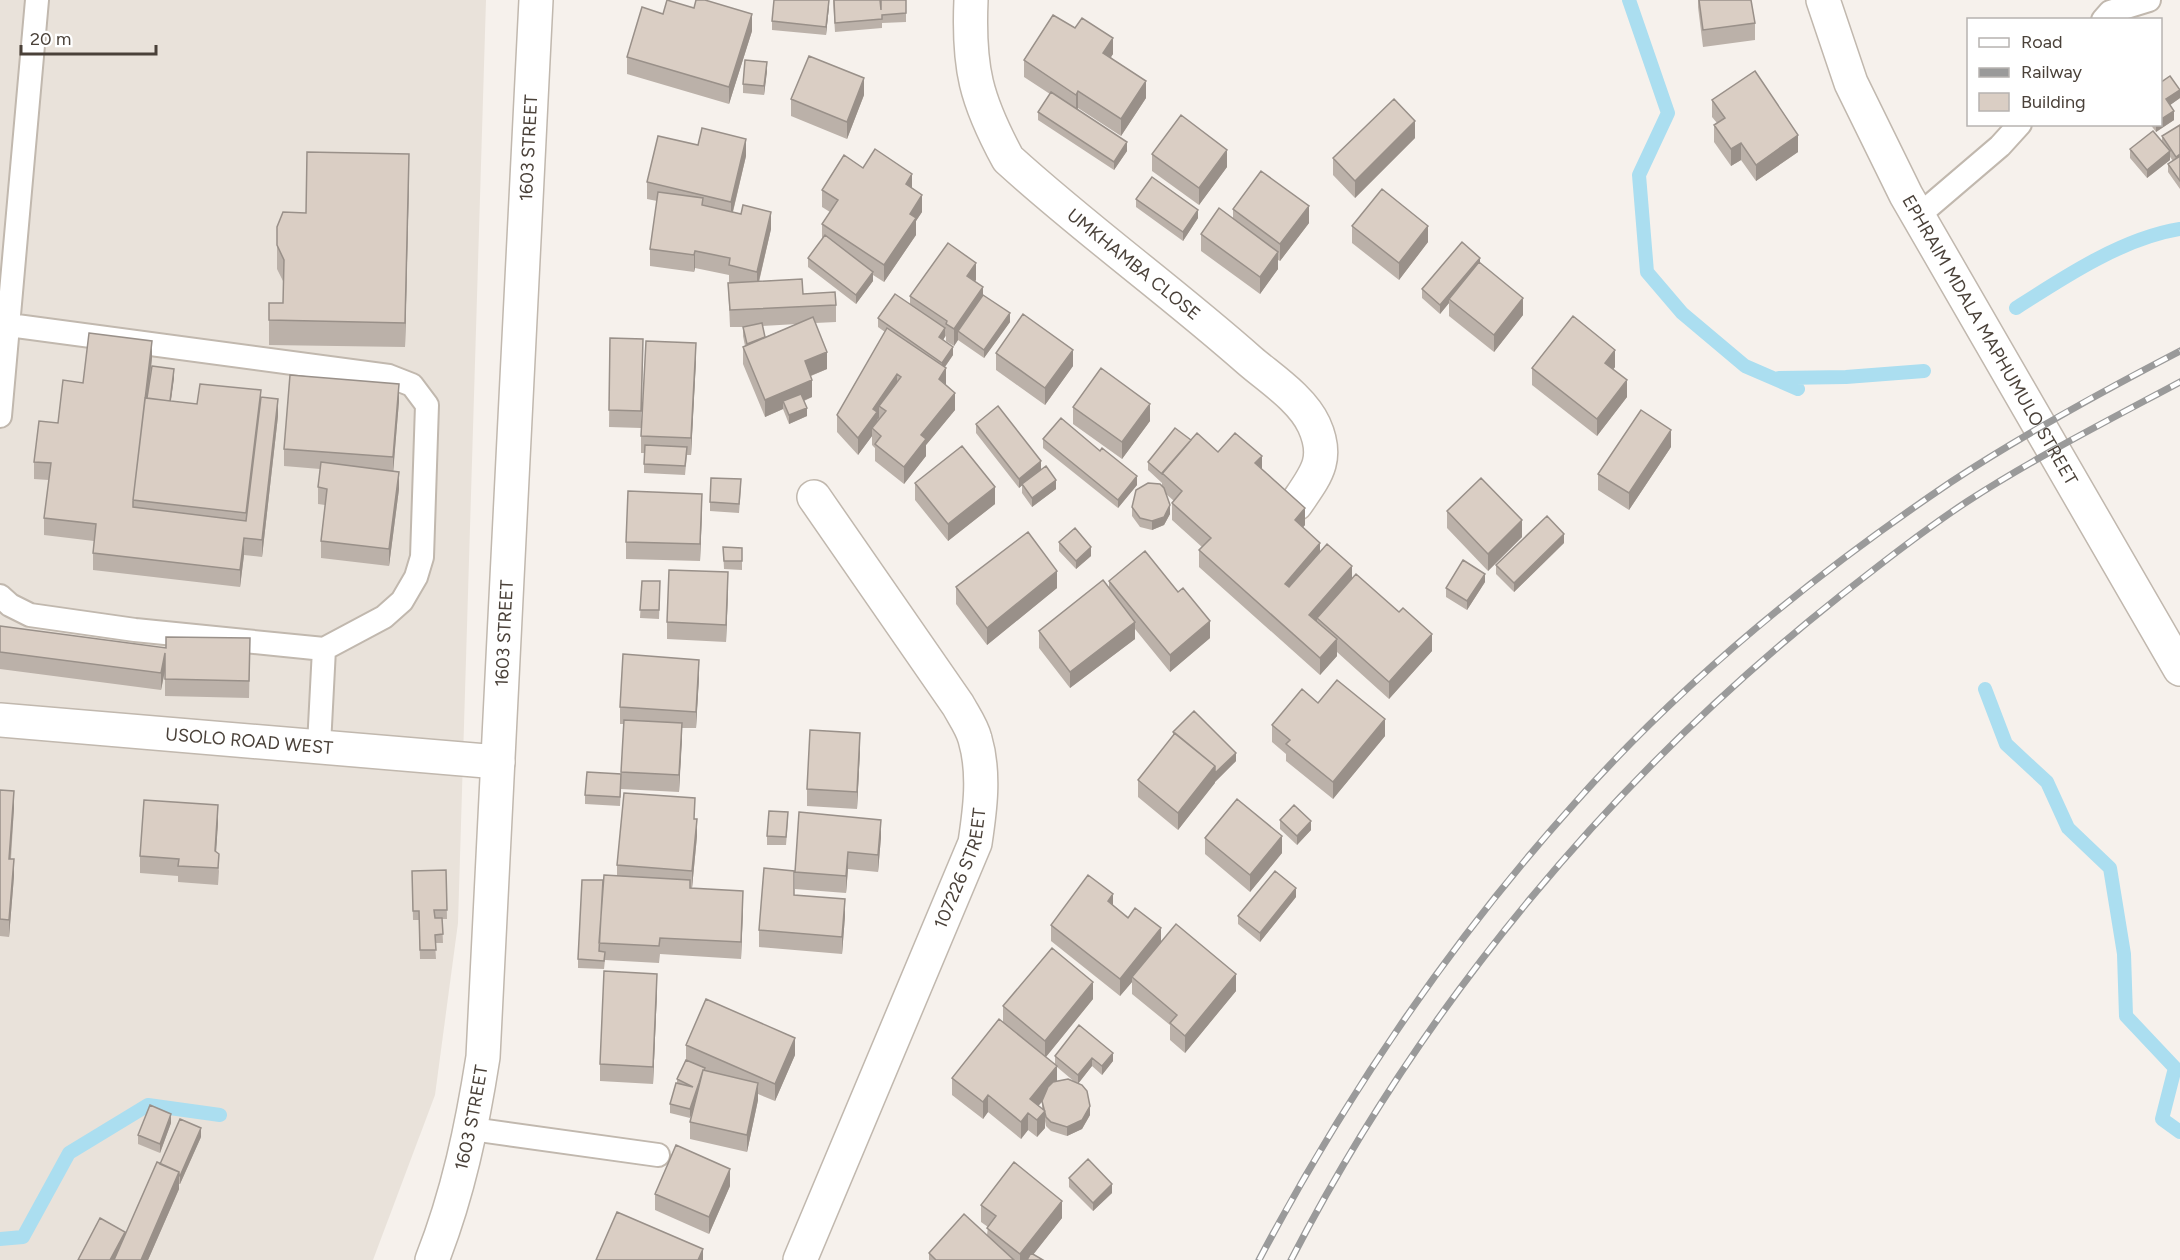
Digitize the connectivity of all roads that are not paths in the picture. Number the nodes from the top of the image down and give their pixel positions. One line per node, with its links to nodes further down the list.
1 (37, 0): 9 (lane)
2 (536, 0): 18 (street, 1603 STREET)
3 (971, 0): 12 (street, UMKHAMBA CLOSE)
4 (1823, 0): 8 (street, EPHRAIM MDALA MAPHUMULO STREET)
5 (2149, 0): 6 (lane)
6 (2105, 18)
7 (2018, 126): 8 (lane)
8 (1918, 216): 15 (street, EPHRAIM MDALA MAPHUMULO STREET)
9 (9, 325): 10 (lane); 14 (lane)
10 (0, 416)
11 (814, 497): 22 (street, 107226 STREET)
12 (1296, 504)
13 (0, 596): 14 (lane)
14 (324, 649): 17 (lane)
15 (2180, 669)
16 (0, 720): 17 (street, USOLO ROAD WEST)
17 (319, 745): 18 (street, USOLO ROAD WEST)
18 (498, 762): 19 (street, 1603 STREET)
19 (472, 1129): 20 (lane); 21 (street, 1603 STREET)
20 (658, 1155)
21 (432, 1260)
22 (800, 1260)

